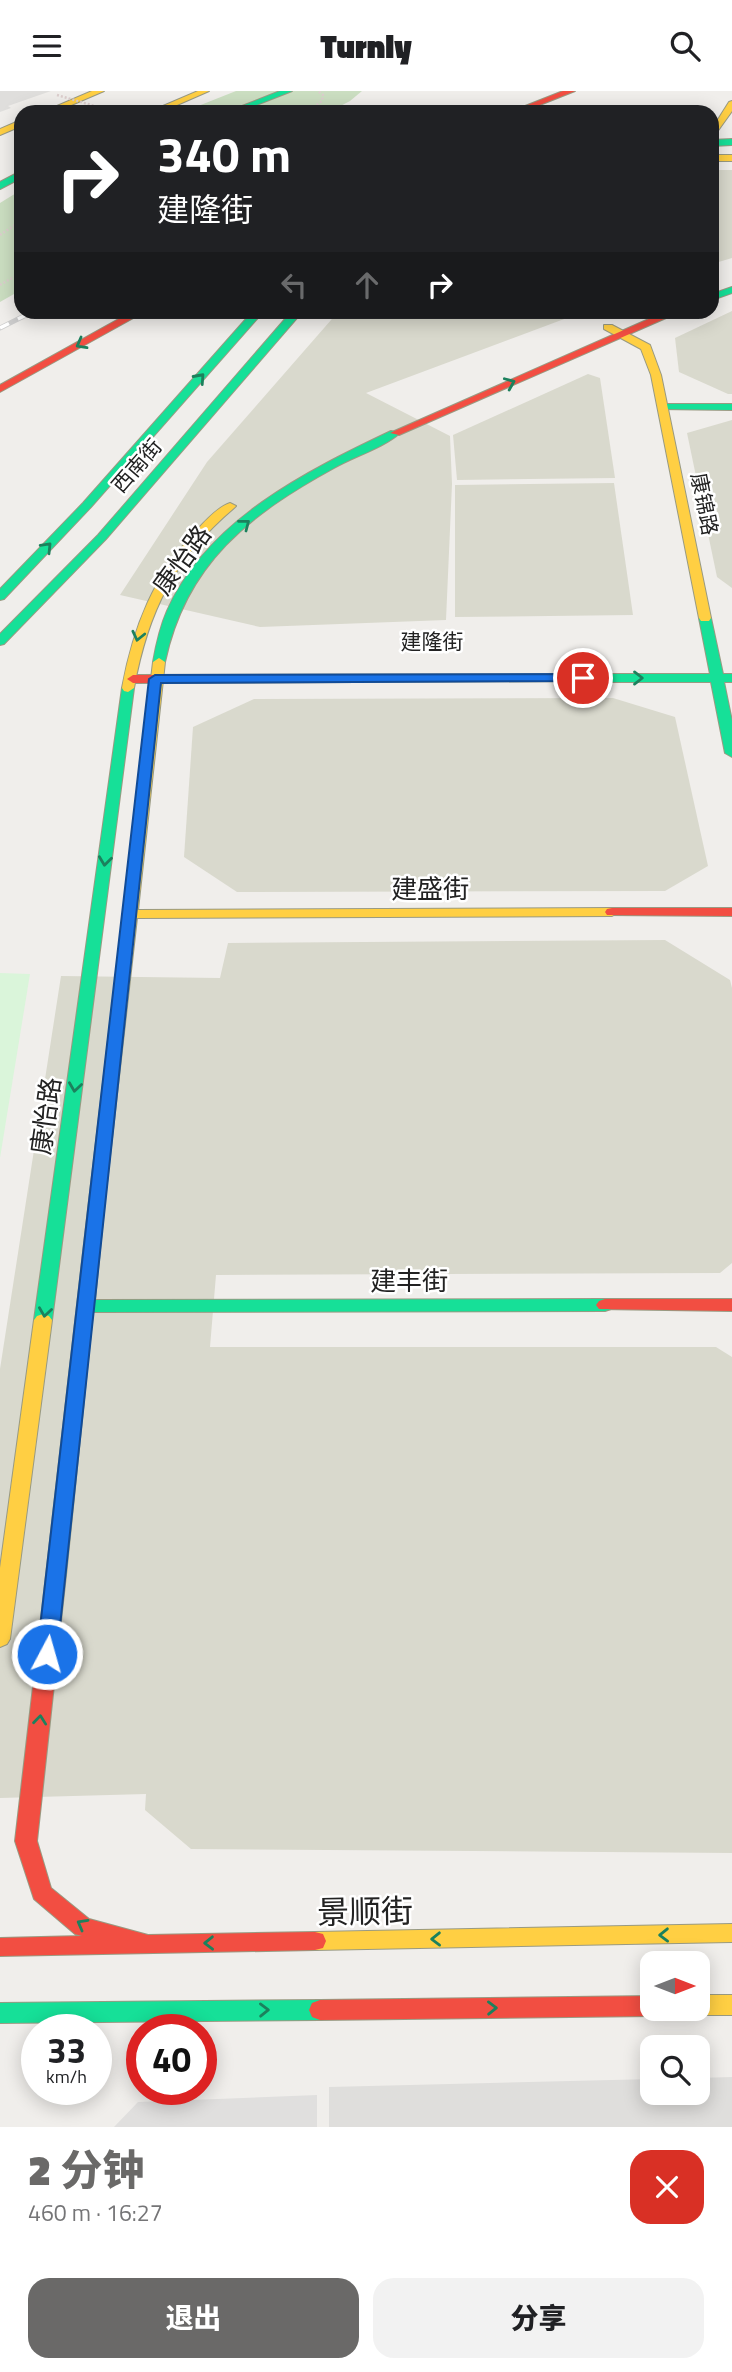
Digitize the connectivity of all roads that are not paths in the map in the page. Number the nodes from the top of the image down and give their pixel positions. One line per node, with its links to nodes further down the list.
1 (100, 91): 7 (main road)
2 (172, 91): 8 (main road)
3 (205, 91): 9 (main road)
4 (288, 91): 10 (main road)
5 (572, 91): 11 (main road)
6 (732, 104): 12 (main road)
7 (65, 105)
8 (151, 105)
9 (156, 105)
10 (249, 105)
11 (533, 105)
12 (719, 125)
13 (127, 319): 20 (main road, one-way to 20)
14 (252, 319): 25 (main road, one-way to 14)
15 (291, 319): 26 (main road, 西南街)
16 (624, 319): 18 (main road)
17 (659, 319): 19 (main road, 康怡路)
18 (608, 327): 19 (main road, 康锦路); 23 (main road)
19 (625, 334): 21 (main road, 康锦路); 29 (main road, 康怡路, one-way to 19)
20 (0, 389)
21 (663, 407): 22 (main road); 30 (main road, 康锦路)
22 (732, 407)
23 (337, 443)
24 (242, 498): 28 (main road, 康怡路, one-way to 28)
25 (0, 596)
26 (0, 641)
27 (732, 662): 30 (main road, 建隆街)
28 (130, 671): 29 (main road, 建隆街); 36 (main road, 康怡路, one-way to 36)
29 (157, 671): 30 (main road, 建隆街); 33 (main road, 康怡路)
30 (721, 673): 31 (main road, 康锦路)
31 (732, 753)
32 (732, 912): 33 (main road, 建盛街)
33 (129, 914): 35 (main road, 康怡路)
34 (732, 1304): 35 (main road, 建丰街)
35 (86, 1307): 38 (main road, 康怡路, one-way to 35)
36 (0, 1639)
37 (732, 1934): 38 (main road, 景顺街, one-way to 38)
38 (147, 1944): 39 (main road, 景顺街)
39 (0, 1947)
40 (710, 2005): 41 (main road)
41 (732, 2005)
42 (640, 2006): 43 (main road, one-way to 42)
43 (0, 2013)

